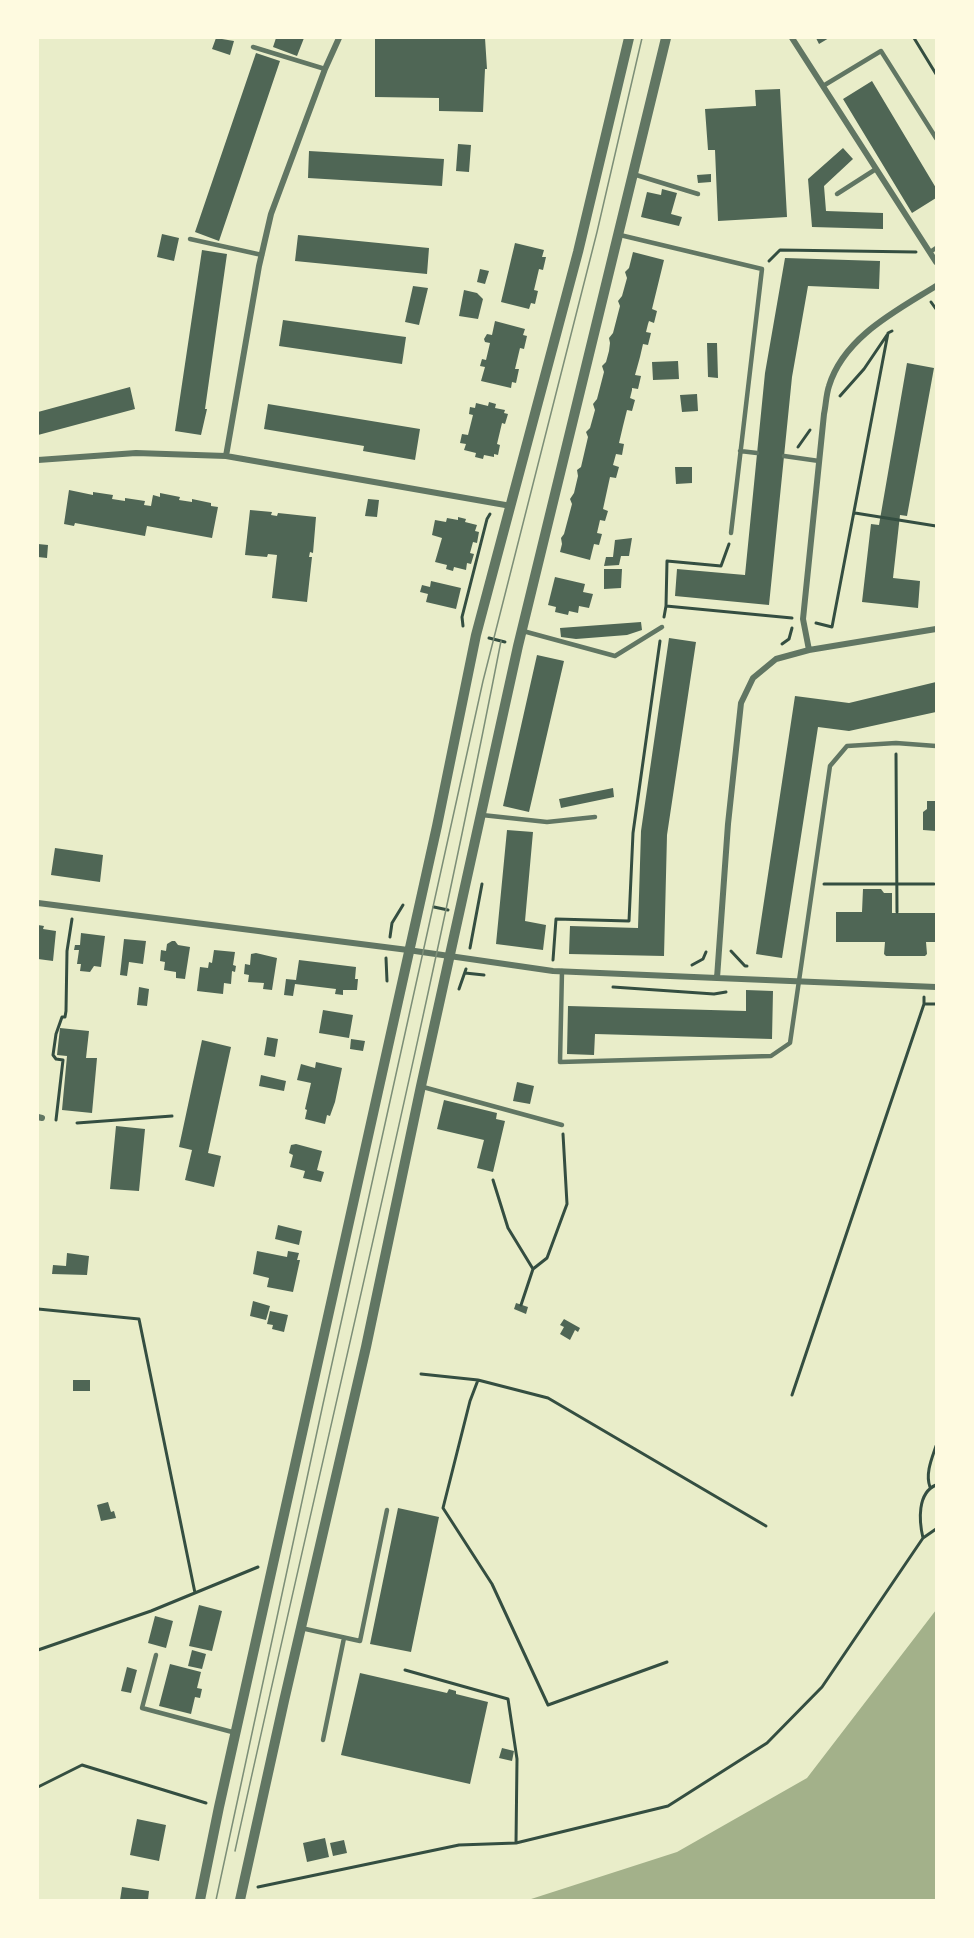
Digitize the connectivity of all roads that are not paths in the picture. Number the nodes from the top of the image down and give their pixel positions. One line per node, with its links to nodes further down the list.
1 (339, 38): 6 (street)
2 (629, 38): 26 (street)
3 (666, 38): 10 (street)
4 (792, 38): 7 (street)
5 (253, 47): 6 (lane)
6 (324, 69): 17 (street)
7 (823, 86): 8 (lane); 9 (street)
8 (936, 138)
9 (876, 169): 12 (lane); 16 (street)
10 (633, 174): 11 (lane); 13 (street)
11 (698, 194)
12 (837, 194)
13 (617, 234): 20 (lane); 30 (street)
14 (190, 239): 17 (lane)
15 (936, 248): 16 (lane)
16 (930, 252): 18 (street)
17 (262, 255): 22 (street)
18 (936, 262)
19 (936, 286): 25 (street)
20 (740, 451): 21 (lane); 27 (lane)
21 (757, 453)
22 (226, 456): 24 (street); 26 (street)
23 (784, 456): 25 (lane)
24 (38, 460)
25 (819, 461): 31 (street)
26 (511, 506): 36 (street)
27 (731, 533)
28 (662, 627): 30 (lane)
29 (936, 629): 31 (street)
30 (522, 630): 33 (street)
31 (809, 650): 39 (street)
32 (936, 746): 40 (lane)
33 (482, 815): 34 (lane); 37 (street)
34 (595, 817)
35 (38, 903): 36 (street)
36 (408, 950): 37 (street); 48 (street)
37 (450, 956): 38 (street); 42 (street)
38 (562, 971): 39 (street); 40 (lane)
39 (717, 978): 40 (street)
40 (799, 983): 41 (street)
41 (936, 987)
42 (421, 1086): 43 (lane); 45 (street)
43 (562, 1125)
44 (387, 1510): 46 (lane)
45 (301, 1628): 46 (lane); 50 (street)
46 (344, 1638): 49 (lane)
47 (156, 1655): 48 (lane)
48 (236, 1732): 51 (street)
49 (323, 1740)
50 (241, 1895)
51 (200, 1900)

